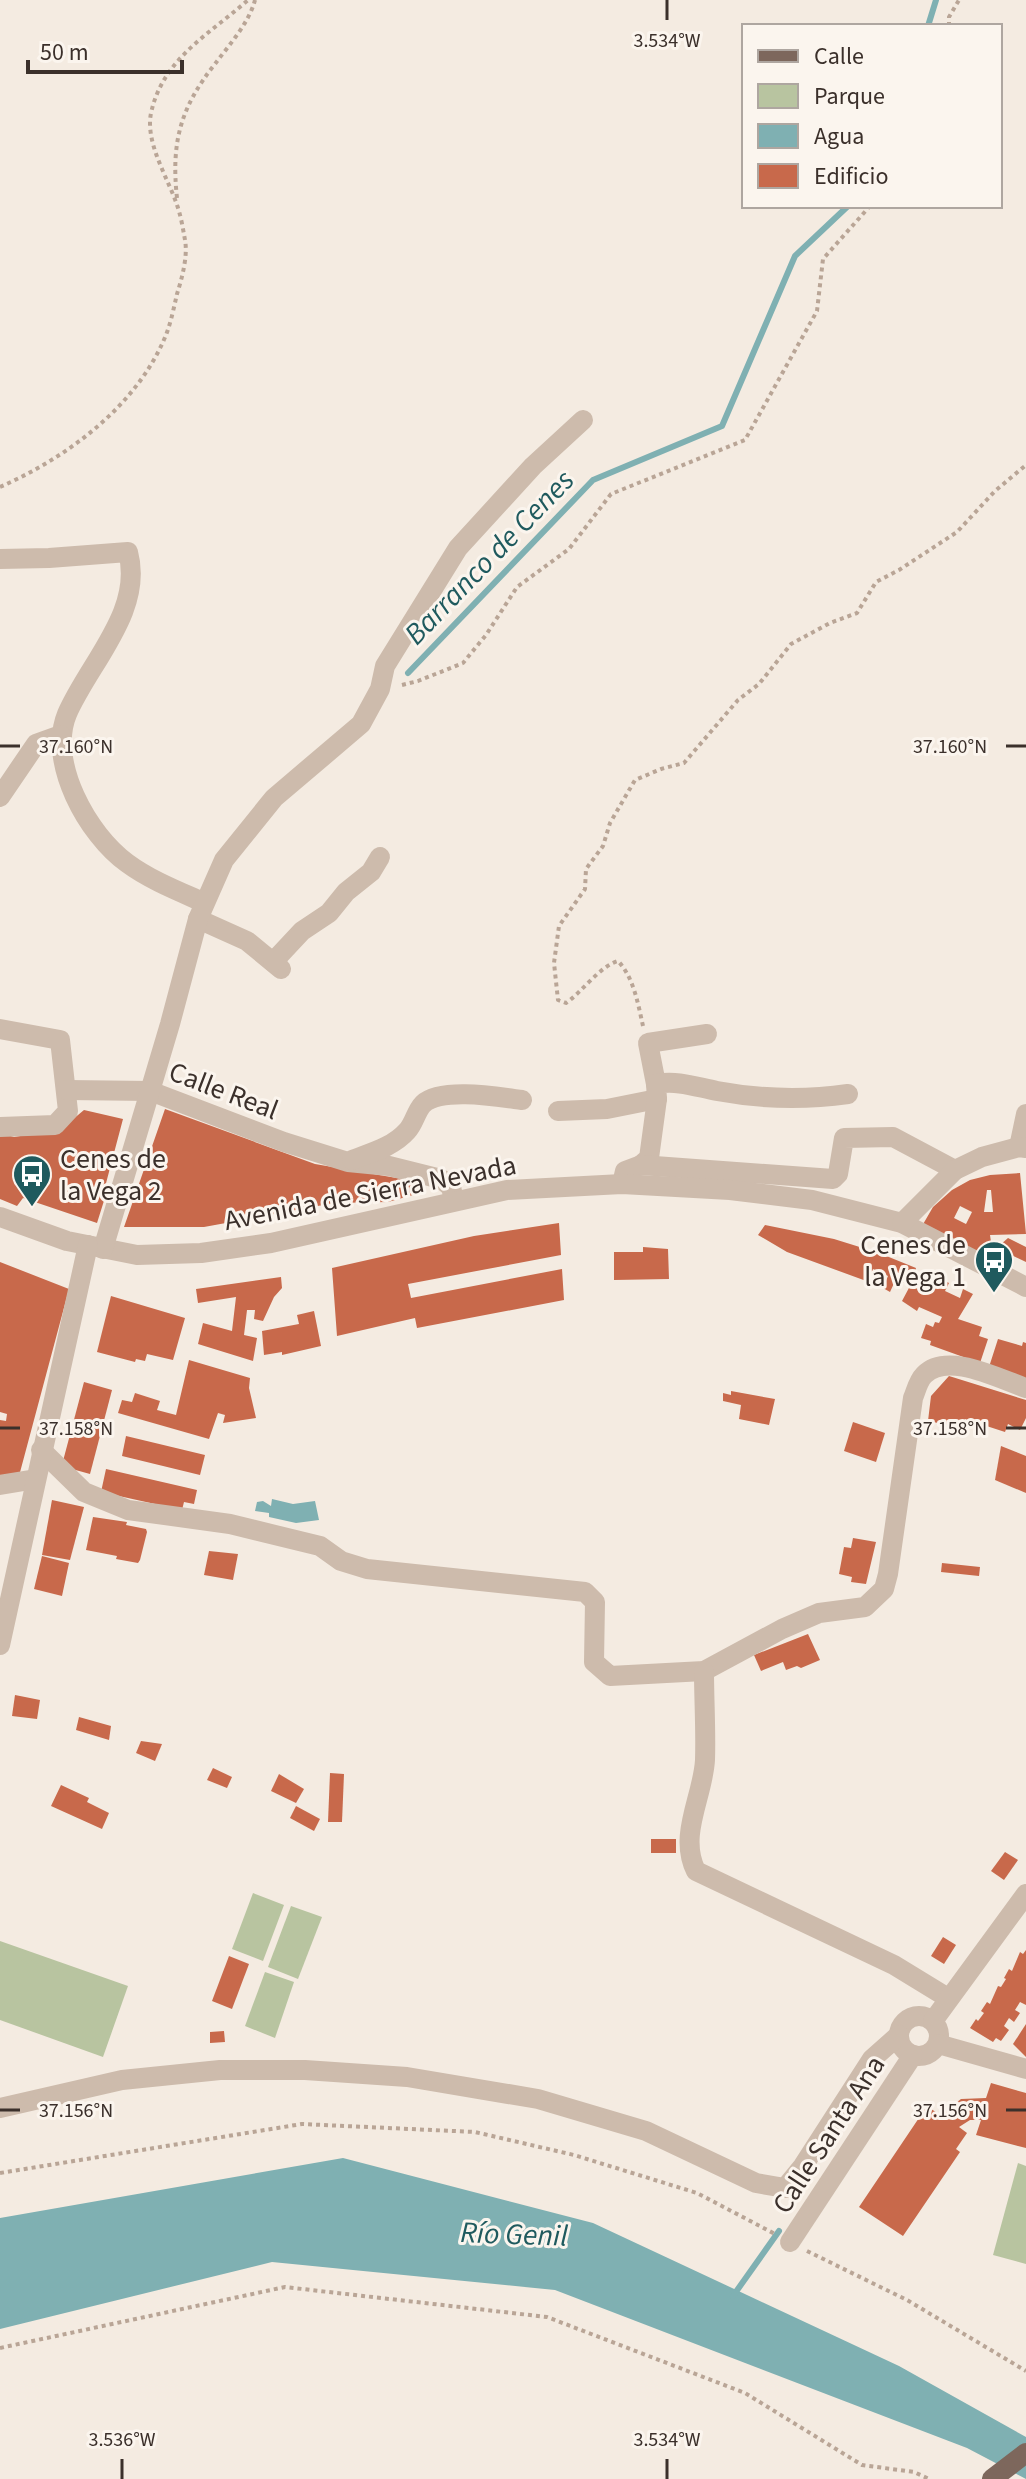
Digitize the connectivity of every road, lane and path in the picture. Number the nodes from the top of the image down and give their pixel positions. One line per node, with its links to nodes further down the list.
1 (248, 0): 5 (path)
2 (255, 0): 5 (path)
3 (959, 0): 4 (path)
4 (949, 24)
5 (177, 205): 9 (path)
6 (868, 208): 11 (path)
7 (583, 420): 11 (street)
8 (1026, 465): 18 (path)
9 (0, 487)
10 (0, 559): 12 (street)
11 (380, 689): 15 (street)
12 (61, 735): 13 (street); 15 (street)
13 (0, 797)
14 (380, 857): 15 (street)
15 (201, 911): 20 (street)
16 (0, 1029): 19 (street)
17 (707, 1034): 18 (street)
18 (675, 1038): 21 (street)
19 (67, 1090): 20 (street, Calle Real); 26 (street)
20 (150, 1091): 28 (street, Calle Real); 35 (street)
21 (656, 1092): 22 (street); 24 (street); 29 (street)
22 (848, 1094)
23 (522, 1100): 28 (street)
24 (558, 1111)
25 (1026, 1114): 27 (street)
26 (0, 1127)
27 (1023, 1148): 30 (street)
28 (348, 1162): 32 (street, Calle Real)
29 (641, 1165): 30 (street); 31 (street)
30 (955, 1170): 34 (street)
31 (622, 1184): 32 (street, Avenida de Sierra Nevada); 34 (street, Avenida de Sierra Nevada)
32 (454, 1200): 35 (street, Avenida de Sierra Nevada)
33 (0, 1217): 35 (street, Avenida de Sierra Nevada)
34 (902, 1223): 36 (street, Avenida de Sierra Nevada)
35 (95, 1247): 38 (street)
36 (1026, 1287)
37 (1026, 1388): 42 (street)
38 (41, 1450): 39 (street); 42 (street)
39 (36, 1479): 40 (street); 41 (street)
40 (0, 1485)
41 (0, 1645)
42 (704, 1671): 44 (street)
43 (1026, 1894): 44 (street)
44 (948, 1998): 45 (street)
45 (933, 2021): 46 (street, Calle Santa Ana); 47 (street)
46 (899, 2035): 48 (street, Calle Santa Ana); 50 (street)
47 (938, 2044): 48 (street, Calle Santa Ana); 49 (street)
48 (913, 2055): 52 (street, Calle Santa Ana)
49 (1026, 2069)
50 (0, 2108)
51 (0, 2173): 52 (path)
52 (790, 2242): 54 (path)
53 (0, 2348): 56 (path)
54 (1026, 2371)
55 (1026, 2453): 57 (main road)
56 (929, 2479)
57 (992, 2479)

